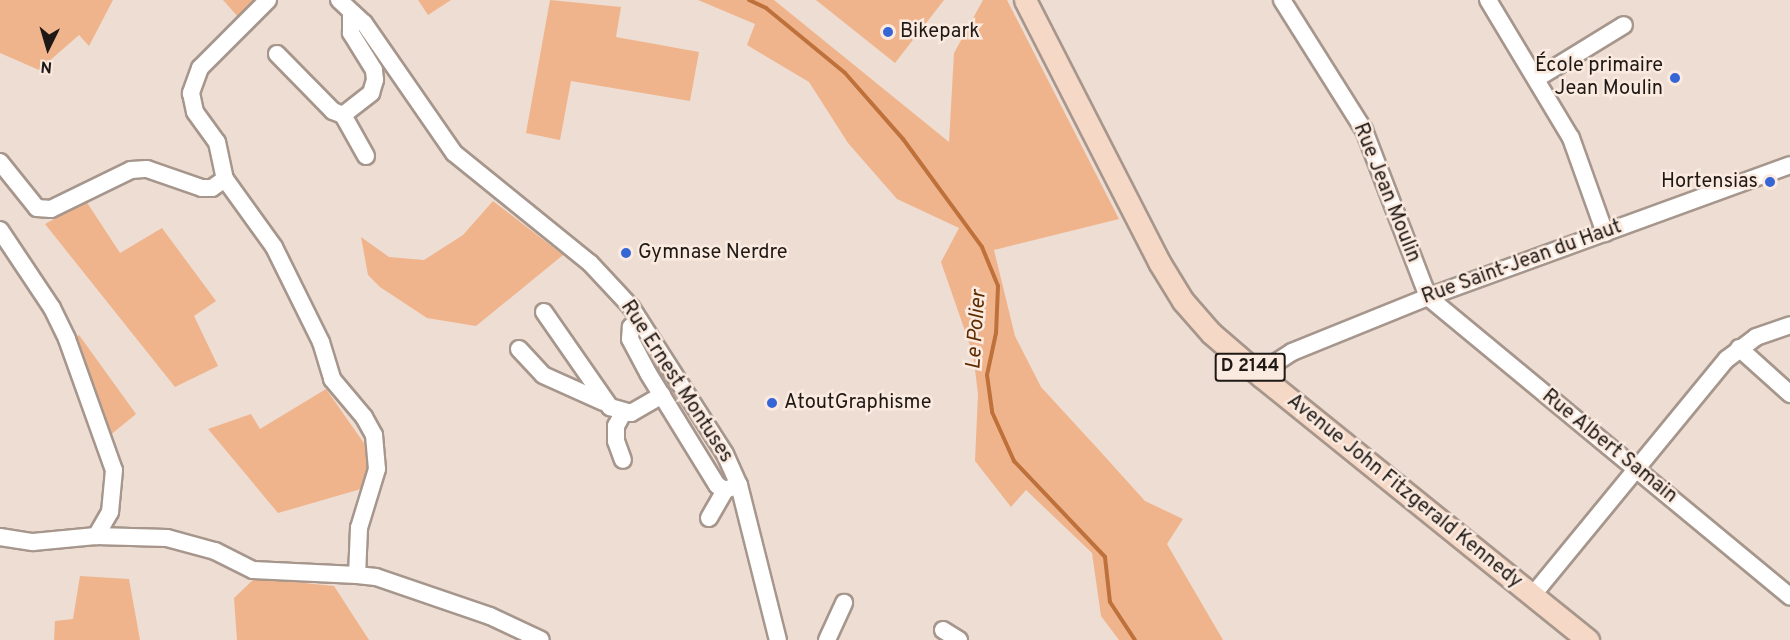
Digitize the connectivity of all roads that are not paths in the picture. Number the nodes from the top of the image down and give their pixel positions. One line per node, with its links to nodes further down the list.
1 (268, 0): 14 (street)
2 (339, 0): 6 (street, Rue Ernest Montuses)
3 (1025, 0): 23 (main road, Avenue John Fitzgerald Kennedy / D 2144)
4 (1282, 0): 17 (street, Rue Jean Moulin)
5 (1488, 0): 9 (street)
6 (351, 12): 10 (street); 19 (street, Rue Ernest Montuses)
7 (1624, 25): 9 (street)
8 (277, 54): 10 (street)
9 (1536, 79): 16 (street)
10 (343, 115): 11 (street)
11 (366, 156)
12 (0, 162): 14 (street)
13 (1790, 165): 16 (street, Rue Saint-Jean du Haut)
14 (225, 179): 34 (street)
15 (0, 230): 32 (street)
16 (1605, 232): 17 (street, Rue Saint-Jean du Haut)
17 (1428, 297): 23 (street, Rue Saint-Jean du Haut); 29 (street, Rue Albert Samain)
18 (544, 312): 26 (street)
19 (639, 320): 25 (street); 30 (street, Rue Ernest Montuses)
20 (1790, 325): 21 (street)
21 (1739, 348): 24 (street); 29 (street)
22 (519, 349): 26 (street)
23 (1262, 377): 35 (main road, Avenue John Fitzgerald Kennedy / D 2144)
24 (1790, 394)
25 (662, 395): 27 (street, Rue Ernest Montuses); 30 (street)
26 (603, 402): 27 (street)
27 (623, 413): 28 (street)
28 (623, 460)
29 (1637, 471): 35 (street); 36 (street, Rue Albert Samain)
30 (732, 488): 31 (street, Rue Ernest Montuses); 40 (street, Rue Ernest Montuses)
31 (709, 518)
32 (96, 536): 33 (street); 34 (street)
33 (0, 537)
34 (357, 575): 39 (street)
35 (1532, 596): 43 (main road, Avenue John Fitzgerald Kennedy / D 2144)
36 (1790, 596)
37 (844, 603): 41 (street)
38 (943, 630): 42 (street)
39 (541, 640)
40 (778, 640)
41 (827, 640)
42 (959, 640)
43 (1588, 640)

